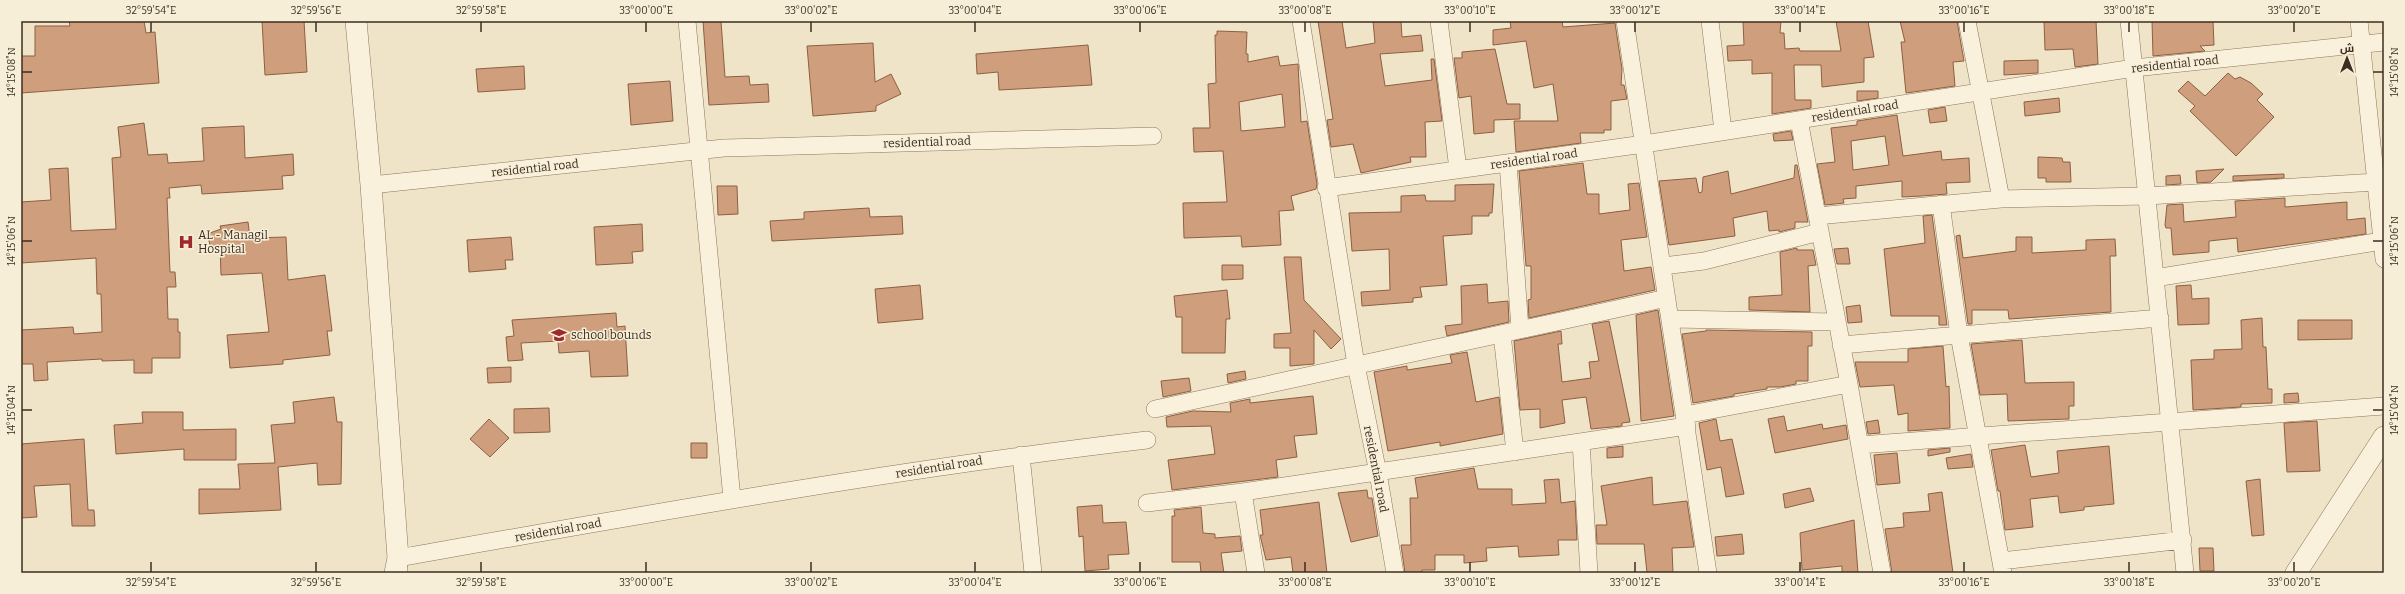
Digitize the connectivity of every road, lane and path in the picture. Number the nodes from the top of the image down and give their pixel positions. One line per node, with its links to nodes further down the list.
1 (356, 21): 22 (street)
2 (687, 21): 18 (street)
3 (1301, 21): 23 (street, residential road)
4 (1439, 21): 20 (street)
5 (1625, 21): 17 (street)
6 (1710, 21): 15 (street)
7 (1967, 21): 13 (street)
8 (2129, 21): 12 (street)
9 (2359, 21): 11 (street)
10 (2384, 42): 11 (street, residential road)
11 (2361, 45): 12 (street, residential road); 21 (street)
12 (2134, 68): 13 (street, residential road); 24 (street)
13 (1980, 92): 14 (street, residential road); 25 (street)
14 (1799, 120): 15 (street, residential road); 27 (street)
15 (1723, 131): 17 (street, residential road)
16 (1153, 136): 18 (street, residential road)
17 (1644, 144): 19 (street, residential road); 30 (street)
18 (700, 150): 22 (street, residential road); 55 (street)
19 (1508, 163): 20 (street, residential road); 36 (street)
20 (1458, 169): 23 (street, residential road)
21 (2376, 182): 24 (street); 28 (street)
22 (371, 186): 59 (street)
23 (1326, 188): 40 (street, residential road)
24 (2147, 196): 25 (street); 31 (street)
25 (2001, 199): 26 (street)
26 (1941, 204): 27 (street); 38 (street)
27 (1819, 224): 30 (street); 35 (street)
28 (2382, 241): 29 (street); 31 (street)
29 (2384, 259)
30 (1663, 266): 32 (street)
31 (2155, 278): 33 (street)
32 (1667, 298): 34 (street); 36 (street)
33 (2160, 318): 38 (street); 45 (street)
34 (1671, 319): 35 (street); 44 (street)
35 (1837, 322): 39 (street)
36 (1520, 329): 37 (street)
37 (1502, 334): 40 (street); 51 (street)
38 (1959, 335): 39 (street); 46 (street)
39 (1842, 345): 41 (street)
40 (1356, 365): 43 (street); 53 (street, residential road)
41 (1849, 384): 44 (street); 50 (street)
42 (2384, 406): 45 (street)
43 (1155, 409)
44 (1686, 420): 49 (street); 64 (street)
45 (2170, 423): 46 (street); 57 (street)
46 (1976, 436): 50 (street); 58 (street)
47 (2384, 438): 67 (street)
48 (1147, 440): 52 (street, residential road)
49 (1581, 442): 51 (street); 63 (street)
50 (1860, 445): 65 (street)
51 (1514, 452): 53 (street)
52 (1021, 455): 55 (street, residential road); 60 (street)
53 (1378, 473): 54 (street); 62 (street, residential road)
54 (1243, 492): 56 (street); 61 (street)
55 (732, 499): 59 (street, residential road)
56 (1147, 503)
57 (2183, 540): 58 (street); 66 (street)
58 (2002, 567)
59 (397, 568)
60 (1033, 573)
61 (1256, 573)
62 (1395, 573)
63 (1589, 573)
64 (1708, 573)
65 (1882, 573)
66 (2185, 573)
67 (2296, 573)

